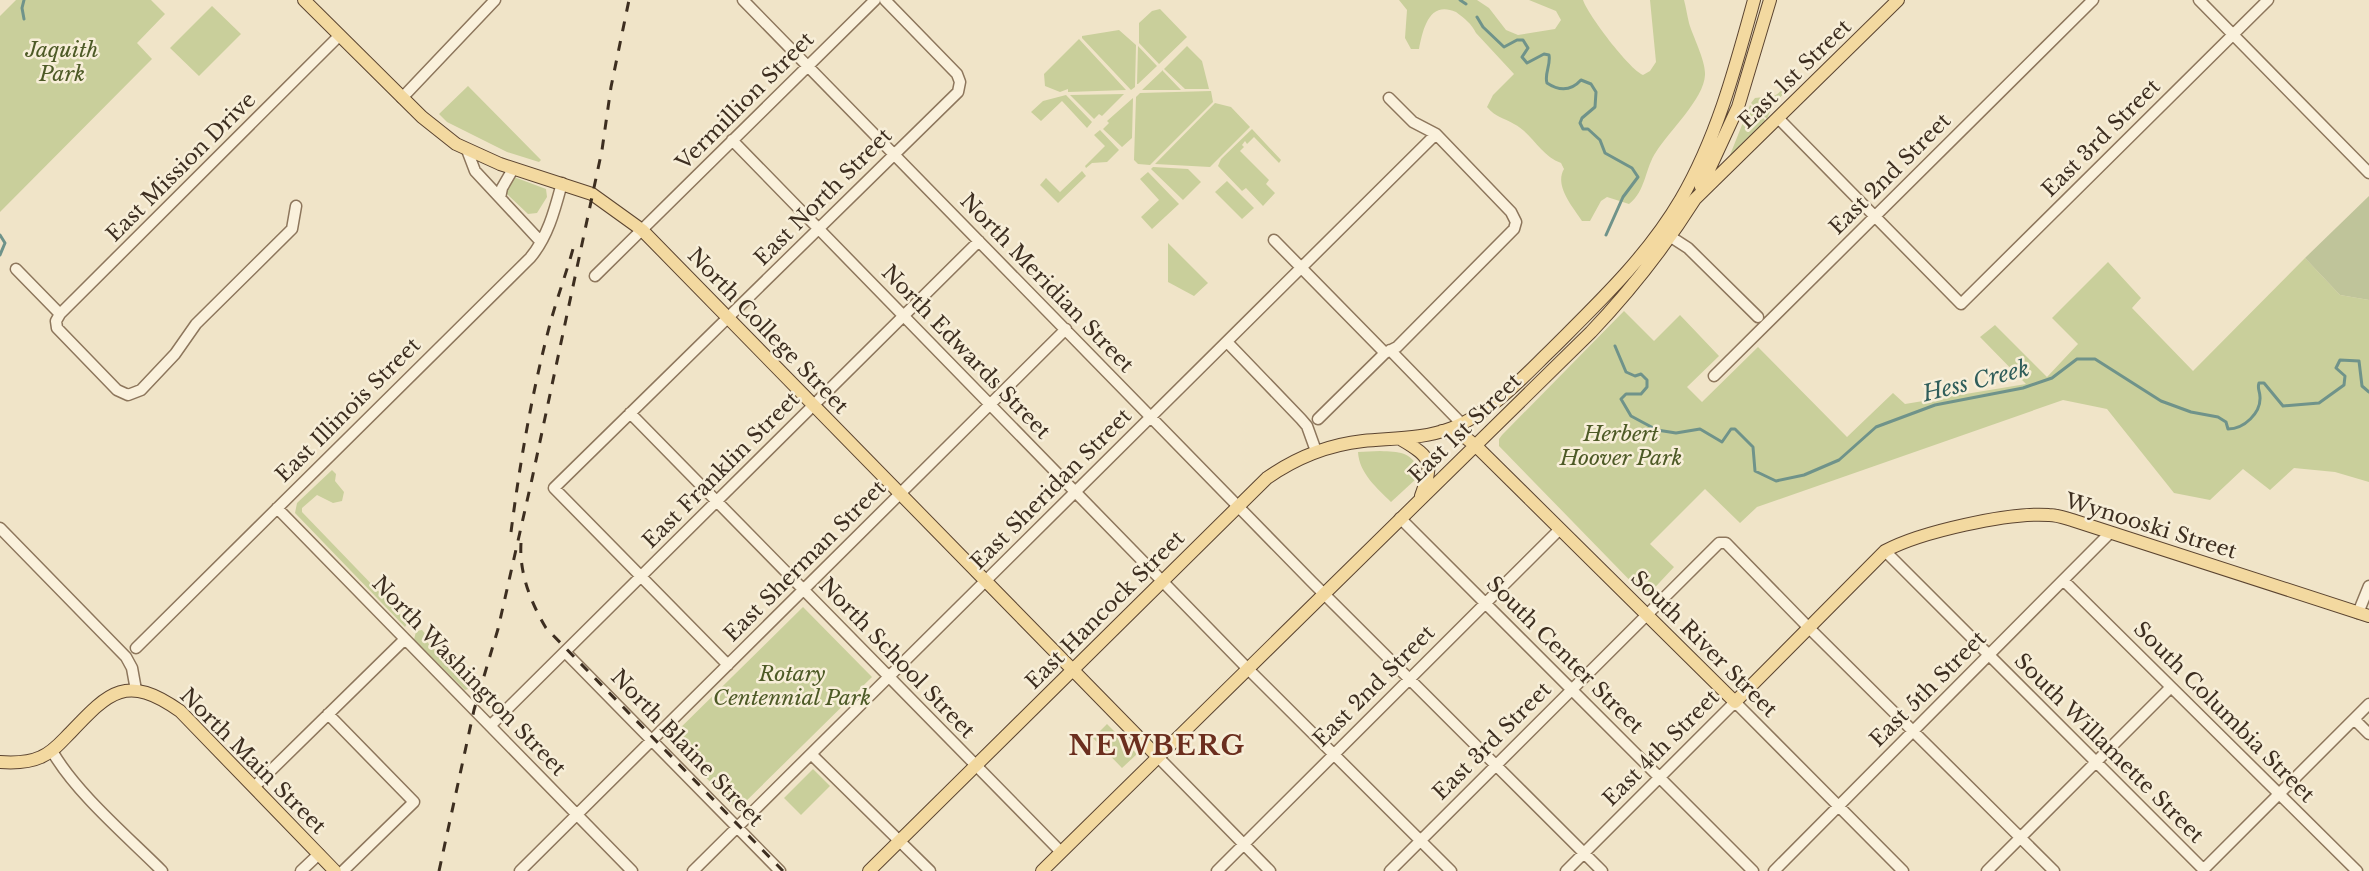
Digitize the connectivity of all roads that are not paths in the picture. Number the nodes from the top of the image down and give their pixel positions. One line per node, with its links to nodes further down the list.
1 (304, 0): 13 (main road, North College Street)
2 (495, 0): 15 (street)
3 (743, 0): 14 (street, North Meridian Street)
4 (875, 0): 14 (street, Vermillion Street)
5 (885, 0): 21 (street, East North Street)
6 (1754, 0): 46 (main road, East 1st Street)
7 (1770, 0): 26 (main road)
8 (1898, 0): 17 (main road, East 1st Street)
9 (2093, 0): 28 (street, East 2nd Street)
10 (2199, 0): 12 (street)
11 (2268, 0): 12 (street, East 3rd Street)
12 (2233, 35): 23 (street); 28 (street, East 3rd Street)
13 (339, 36): 15 (main road, North College Street); 38 (street, East Mission Drive)
14 (808, 66): 19 (street, Vermillion Street); 21 (street, North Meridian Street)
15 (402, 98): 20 (main road, North College Street)
16 (1389, 98): 18 (street)
17 (1779, 119): 26 (main road, East 1st Street); 28 (street)
18 (1436, 134): 35 (street, East Sheridan Street); 44 (street)
19 (732, 140): 29 (street, North Edwards Street); 30 (street, Vermillion Street)
20 (467, 150): 22 (main road, North College Street); 25 (street)
21 (894, 154): 29 (street, East North Street); 33 (street, North Meridian Street)
22 (513, 168): 24 (main road, North College Street); 25 (street)
23 (2369, 173)
24 (562, 183): 30 (main road, North College Street); 34 (street, East Illinois Street)
25 (500, 198): 34 (street)
26 (1695, 199): 31 (main road, East 1st Street)
27 (296, 206): 38 (street)
28 (1875, 217): 45 (street, East 2nd Street)
29 (818, 229): 39 (street, North Edwards Street); 40 (street, East North Street)
30 (642, 230): 37 (street, Vermillion Street); 40 (main road, North College Street)
31 (1671, 237): 41 (street); 55 (main road, East 1st Street)
32 (1274, 240): 35 (street)
33 (979, 241): 39 (street, East Franklin Street); 42 (street, North Meridian Street)
34 (541, 242): 62 (street, East Illinois Street)
35 (1301, 267): 43 (street, East Sheridan Street); 44 (street)
36 (16, 269): 38 (street)
37 (595, 276)
38 (60, 314)
39 (904, 316): 47 (street, East Franklin Street); 48 (street, North Edwards Street)
40 (728, 318): 47 (main road, North College Street); 49 (street, East North Street)
41 (1758, 318)
42 (1066, 329): 48 (street, East Sherman Street); 50 (street, North Meridian Street)
43 (1227, 342): 50 (street, East Sheridan Street); 56 (street)
44 (1388, 352): 51 (street); 52 (street)
45 (1714, 376)
46 (1508, 392): 52 (main road, East 1st Street); 55 (main road)
47 (814, 405): 58 (main road, North College Street); 60 (street, East Franklin Street)
48 (990, 405): 57 (street, North Edwards Street); 58 (street, East Sherman Street)
49 (630, 413): 60 (street, North School Street); 68 (street, East North Street)
50 (1151, 417): 57 (street, East Sheridan Street); 61 (street, North Meridian Street)
51 (1318, 419)
52 (1462, 424): 53 (main road, East 1st Street)
53 (1442, 431): 54 (main road, East 1st Street); 55 (main road, South River Street)
54 (1402, 440): 56 (main road, East Hancock Street); 59 (main road)
55 (1476, 446): 59 (main road, East 1st Street); 65 (main road, South River Street)
56 (1316, 451): 61 (main road, East Hancock Street)
57 (1075, 492): 69 (street, North Edwards Street); 70 (street, East Sheridan Street)
58 (900, 494): 70 (main road, North College Street); 73 (street, East Sherman Street)
59 (1419, 499): 63 (main road, East 1st Street)
60 (717, 501): 68 (street, East Franklin Street); 73 (street, North School Street)
61 (1237, 506): 69 (main road, East Hancock Street); 74 (street, North Meridian Street)
62 (277, 508): 79 (street, North Washington Street); 80 (street, East Illinois Street)
63 (1400, 518): 74 (main road, East 1st Street); 75 (street, South Center Street)
64 (0, 528): 89 (street)
65 (1560, 529): 75 (street, East 2nd Street); 77 (main road, South River Street)
66 (2110, 533): 67 (main road, Wynooski Street); 71 (street, East 5th Street); 76 (main road, Wynooski Street)
67 (1885, 551): 78 (main road, East 4th Street); 82 (street, South Willamette Street)
68 (641, 576): 81 (street, East Franklin Street); 83 (street)
69 (1162, 580): 84 (street, North Edwards Street); 85 (main road, East Hancock Street)
70 (986, 581): 85 (main road, North College Street); 86 (street, East Sheridan Street)
71 (2064, 581): 82 (street, East 5th Street); 88 (street, South Columbia Street)
72 (2369, 586): 76 (street)
73 (803, 590): 83 (street, East Sherman Street); 86 (street, North School Street)
74 (1323, 593): 84 (main road, East 1st Street); 87 (street, North Meridian Street)
75 (1485, 603): 87 (street, East 2nd Street); 90 (street, South Center Street)
76 (2364, 614)
77 (1647, 615): 78 (street, East 3rd Street); 90 (street, East 3rd Street); 91 (main road, South River Street)
78 (1808, 627): 91 (main road, East 4th Street); 96 (street)
79 (405, 639): 93 (street); 95 (street, North Washington Street)
80 (136, 648)
81 (565, 652): 95 (street, East Franklin Street); 98 (street, North Blaine Street)
82 (1989, 656): 96 (street, East 5th Street); 104 (street, South Willamette Street)
83 (728, 665): 98 (street, East Sherman Street)
84 (1247, 668): 101 (street, North Edwards Street); 102 (main road, East 1st Street)
85 (1071, 670): 102 (main road, North College Street); 105 (main road, East Hancock Street)
86 (888, 676): 100 (street, East Sheridan Street); 105 (street, North School Street)
87 (1409, 679): 101 (street, East 2nd Street); 106 (street, North Meridian Street)
88 (2171, 687): 104 (street); 109 (street, South Columbia Street)
89 (136, 690): 99 (main road); 108 (main road, North Main Street)
90 (1572, 690): 106 (street, East 3rd Street); 107 (street, South Center Street)
91 (1735, 702): 107 (street, East 4th Street); 110 (street, South River Street)
92 (2369, 704): 94 (street)
93 (328, 714): 108 (street); 124 (street)
94 (2354, 719): 97 (street); 109 (street)
95 (490, 726): 111 (street, North Washington Street)
96 (1914, 731): 110 (street, East 5th Street); 113 (street)
97 (2369, 734)
98 (652, 740): 111 (street, East Sherman Street); 112 (street, North Blaine Street)
99 (52, 751): 103 (main road); 121 (street)
100 (811, 754): 112 (street, East Sheridan Street); 114 (street)
101 (1334, 754): 115 (street, North Edwards Street); 116 (street, East 2nd Street)
102 (1158, 757): 116 (street); 117 (main road, East 1st Street)
103 (0, 762)
104 (2096, 762): 113 (street); 120 (street, South Willamette Street)
105 (976, 765): 114 (main road, East Hancock Street); 117 (street, North School Street)
106 (1496, 765): 115 (street, East 3rd Street); 118 (street, North Meridian Street)
107 (1659, 777): 118 (street, East 4th Street); 138 (street, South Center Street)
108 (254, 787): 119 (main road, North Main Street)
109 (2279, 794): 120 (street); 143 (street, South Columbia Street)
110 (1838, 806): 139 (street, East 5th Street); 140 (street, South River Street)
111 (577, 814): 125 (street, East Sherman Street); 126 (street, North Washington Street)
112 (737, 827): 127 (street, East Sheridan Street); 128 (street, North Blaine Street)
113 (2020, 838): 141 (street); 142 (street)
114 (900, 840): 129 (main road, East Hancock Street); 130 (street)
115 (1420, 841): 134 (street, East 3rd Street); 135 (street, North Edwards Street)
116 (1243, 844): 132 (street, East 2nd Street); 133 (street)
117 (1061, 852): 131 (main road, East 1st Street)
118 (1584, 853): 136 (street, East 4th Street); 137 (street, North Meridian Street)
119 (319, 854): 122 (street); 123 (main road, North Main Street)
120 (2204, 870)
121 (162, 871)
122 (301, 871)
123 (335, 871)
124 (343, 871)
125 (520, 871)
126 (632, 871)
127 (693, 871)
128 (780, 871)
129 (868, 871)
130 (930, 871)
131 (1042, 871)
132 (1217, 871)
133 (1270, 871)
134 (1390, 871)
135 (1451, 871)
136 (1566, 871)
137 (1602, 871)
138 (1754, 871)
139 (1774, 871)
140 (1904, 871)
141 (1987, 871)
142 (2054, 871)
143 (2357, 871)

